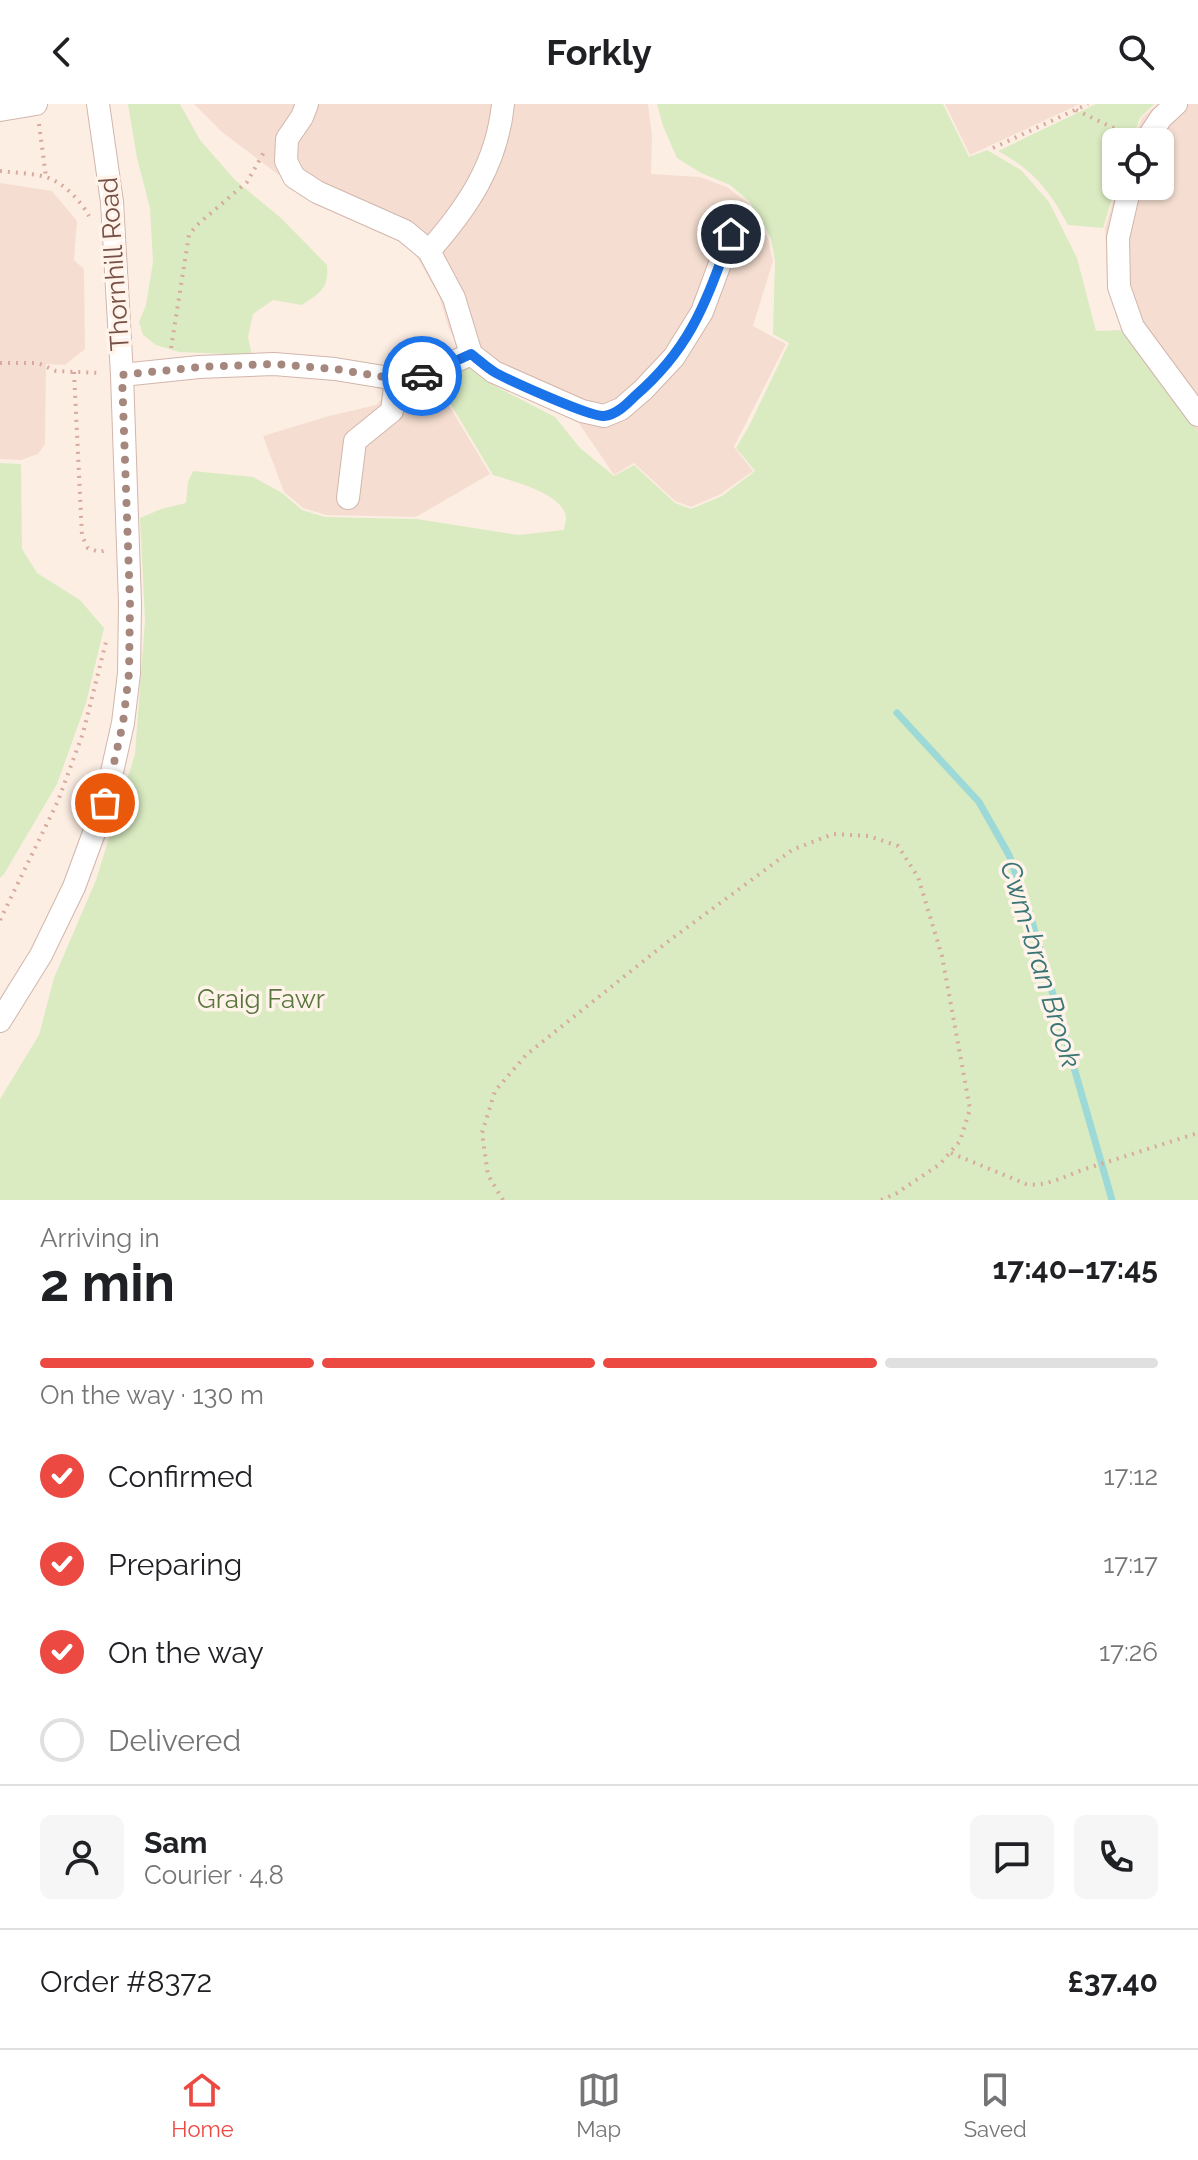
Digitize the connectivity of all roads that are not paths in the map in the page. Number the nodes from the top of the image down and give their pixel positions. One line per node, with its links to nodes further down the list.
1 (36, 104): 6 (street)
2 (98, 104): 12 (street, Thornhill Road)
3 (307, 104): 10 (street)
4 (503, 104): 10 (street)
5 (1176, 104): 7 (street)
6 (0, 110)
7 (1149, 128)
8 (1127, 200): 14 (street)
9 (731, 234): 11 (street)
10 (429, 251): 11 (street)
11 (471, 354): 13 (street)
12 (113, 374): 13 (street); 16 (street, Thornhill Road)
13 (396, 379): 15 (street)
14 (1198, 415)
15 (348, 498)
16 (0, 1021)

